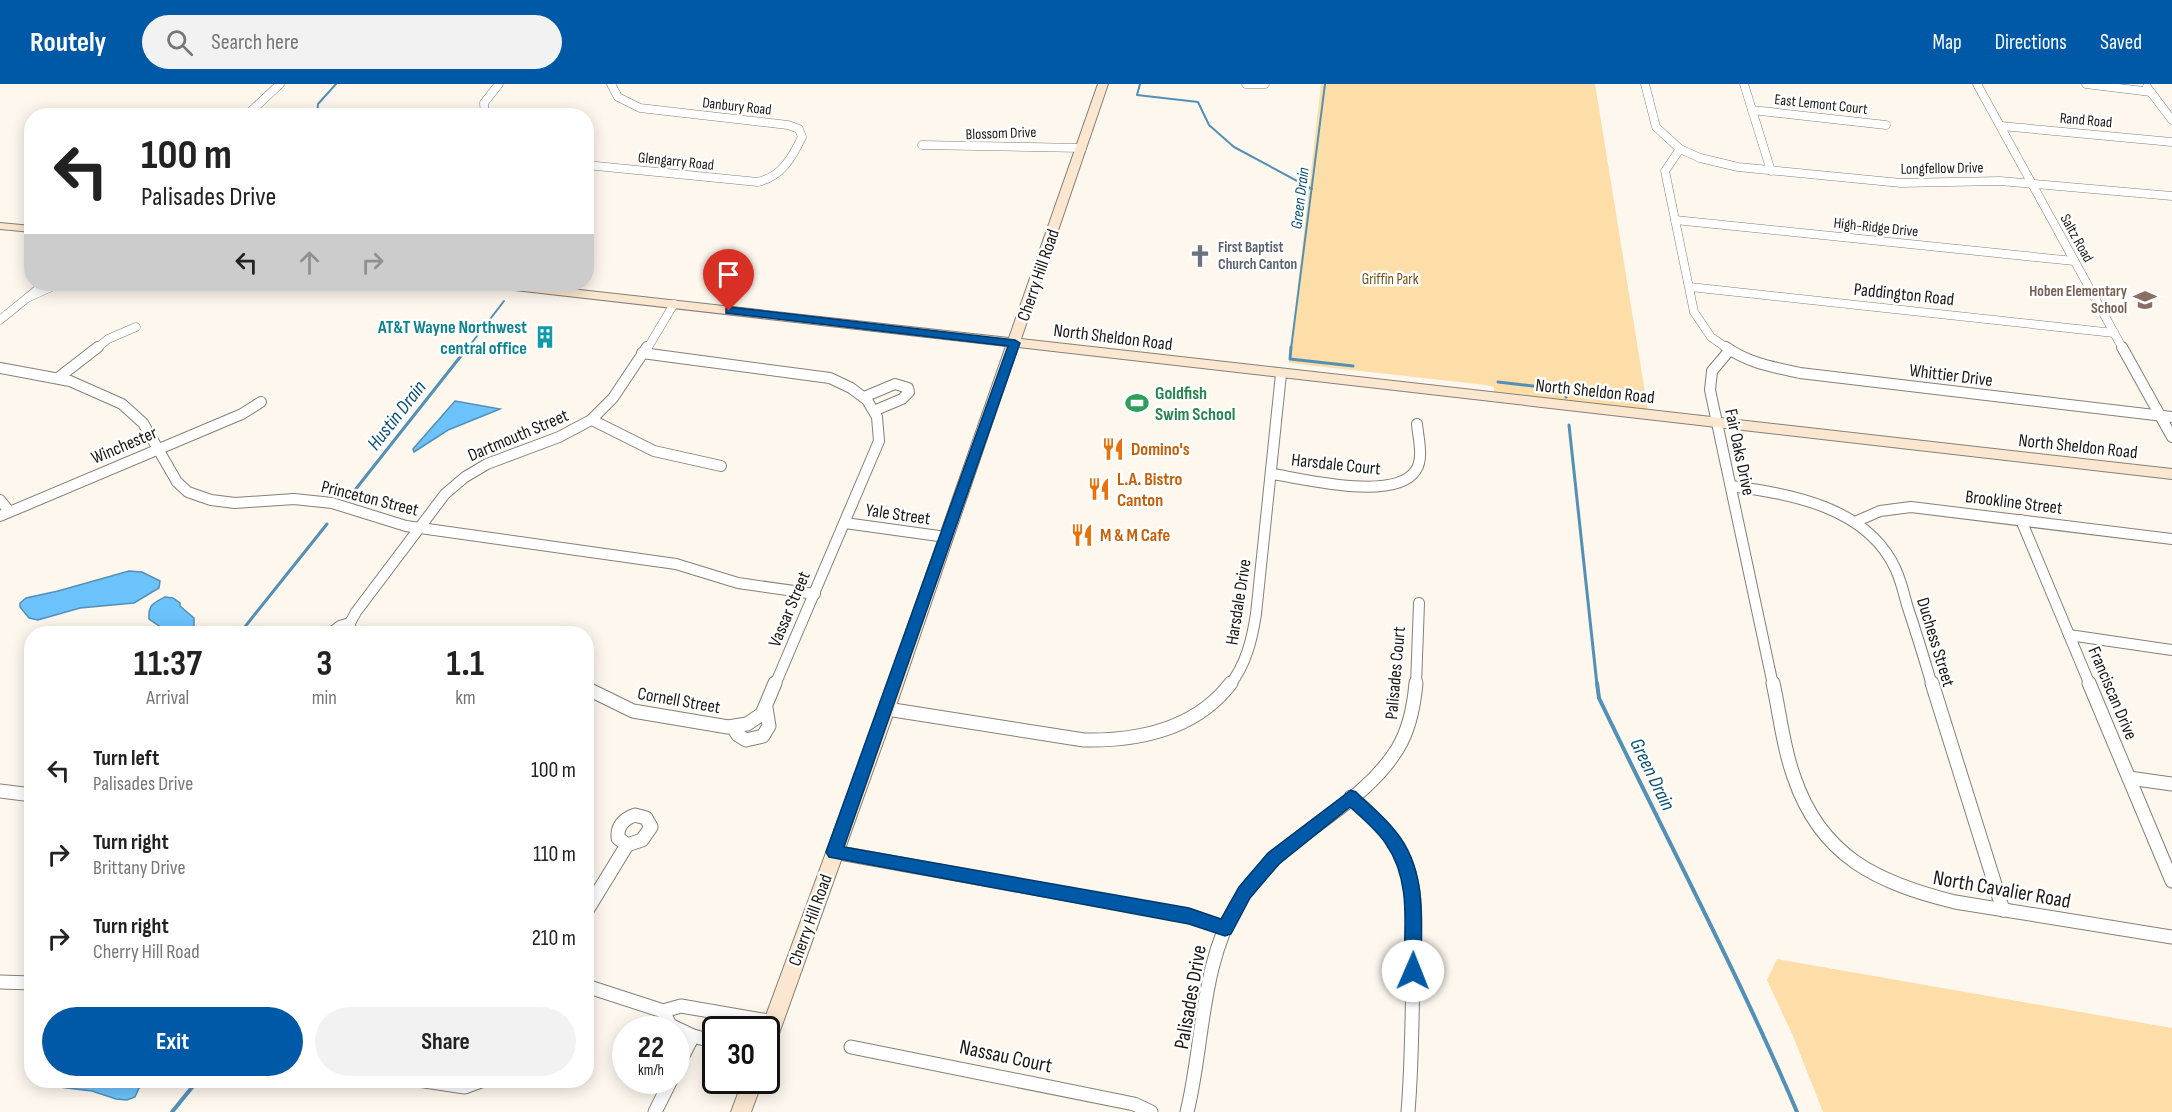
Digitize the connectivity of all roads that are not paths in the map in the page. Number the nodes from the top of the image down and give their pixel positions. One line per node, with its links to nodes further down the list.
1 (280, 84): 13 (street)
2 (499, 84): 14 (street)
3 (611, 84): 25 (street, Danbury Road)
4 (1103, 84): 21 (street, Cherry Hill Road)
5 (1246, 84): 6 (street)
6 (1265, 84)
7 (1645, 84): 22 (street)
8 (1744, 84): 15 (street)
9 (1977, 84): 18 (street, Saltz Road)
10 (2086, 84): 12 (street)
11 (2145, 84): 12 (street)
12 (2151, 92): 16 (street)
13 (254, 108)
14 (484, 108)
15 (1752, 110): 17 (street, East Lemont Court); 24 (street)
16 (2172, 120)
17 (1886, 125)
18 (2001, 126): 19 (street, Rand Road); 26 (street, Saltz Road)
19 (2171, 142)
20 (921, 145): 21 (street, Blossom Drive)
21 (1082, 148): 41 (street, Cherry Hill Road)
22 (1680, 149): 24 (street, Longfellow Drive); 28 (street)
23 (594, 166): 25 (street, Glengarry Road)
24 (1771, 171): 26 (street, Longfellow Drive)
25 (762, 182)
26 (2032, 183): 27 (street, Longfellow Drive); 31 (street, Saltz Road)
27 (2172, 196)
28 (1675, 220): 31 (street, High-Ridge Drive); 32 (street)
29 (0, 225): 30 (street)
30 (24, 228)
31 (2074, 261): 40 (street, Saltz Road)
32 (1690, 287): 40 (street, Paddington Road); 42 (street)
33 (36, 291): 36 (street)
34 (42, 291): 36 (street)
35 (560, 291): 37 (street, North Sheldon Road)
36 (27, 298): 38 (street)
37 (674, 304): 41 (street, North Sheldon Road); 43 (street, Dartmouth Street)
38 (0, 320)
39 (136, 327): 46 (street)
40 (2114, 333): 50 (street, Saltz Road)
41 (1015, 343): 45 (street, North Sheldon Road); 67 (street, Cherry Hill Road)
42 (1730, 351): 50 (street, Whittier Drive); 53 (street, Fair Oaks Drive)
43 (642, 353): 47 (street); 52 (street, Dartmouth Street)
44 (0, 369): 46 (street, Princeton Street)
45 (1281, 374): 53 (street, North Sheldon Road); 58 (street, Harsdale Drive)
46 (58, 378): 56 (street, Princeton Street)
47 (864, 397): 49 (street); 49 (street)
48 (261, 402): 56 (street, Winchester)
49 (876, 410): 65 (street, Vassar Street)
50 (2161, 416): 51 (street, Whittier Drive); 55 (street, Saltz Road)
51 (2172, 417)
52 (592, 420): 57 (street); 66 (street, Dartmouth Street)
53 (1717, 423): 59 (street, North Sheldon Road); 60 (street, Fair Oaks Drive)
54 (1417, 424): 58 (street, Harsdale Court)
55 (2172, 437)
56 (158, 448): 62 (street, Winchester); 66 (street, Princeton Street)
57 (721, 466)
58 (1273, 474): 76 (street, Harsdale Drive)
59 (2172, 474)
60 (1731, 486): 64 (street, Duchess Street); 86 (street, Fair Oaks Drive)
61 (0, 500): 62 (street)
62 (5, 513)
63 (2021, 520): 64 (street, Brookline Street); 68 (street, Brookline Street); 72 (street, Franciscan Drive)
64 (1855, 522): 90 (street, Duchess Street)
65 (845, 523): 67 (street, Yale Street); 69 (street, Vassar Street)
66 (419, 528): 69 (street, Princeton Street); 71 (street, Dartmouth Street)
67 (946, 537): 76 (street, Cherry Hill Road)
68 (2172, 539)
69 (815, 594): 75 (street, Vassar Street)
70 (1419, 603): 84 (street, Palisades Court)
71 (351, 626)
72 (2069, 635): 73 (street); 80 (street, Franciscan Drive)
73 (2172, 650)
74 (594, 692): 78 (street, Cornell Street)
75 (766, 708): 77 (street, Vassar Street); 79 (street, Vassar Street)
76 (887, 709): 87 (street, Cherry Hill Road)
77 (747, 724): 78 (street, Cornell Street)
78 (733, 727): 79 (street, Cornell Street)
79 (758, 739)
80 (2129, 778): 81 (street); 88 (street, Franciscan Drive)
81 (2172, 784)
82 (0, 791): 83 (street)
83 (24, 794)
84 (1351, 797): 91 (street, Palisades Drive); 109 (street)
85 (627, 845): 89 (street)
86 (1838, 848): 90 (street, North Cavalier Road)
87 (834, 852): 91 (street); 98 (street, Cherry Hill Road)
88 (2172, 881)
89 (594, 899)
90 (2003, 910): 92 (street, North Cavalier Road)
91 (1225, 928): 108 (street, Palisades Drive)
92 (2172, 937)
93 (0, 982): 94 (street)
94 (24, 983)
95 (594, 989): 96 (street)
96 (663, 1011): 97 (street); 99 (street)
97 (739, 1016)
98 (776, 1016)
99 (693, 1036): 100 (street); 101 (street)
100 (702, 1038)
101 (690, 1042)
102 (851, 1047): 107 (street, Nassau Court)
103 (664, 1094): 105 (street)
104 (748, 1094): 106 (street)
105 (655, 1112)
106 (741, 1112)
107 (1151, 1112)
108 (1187, 1112)
109 (1408, 1112)

